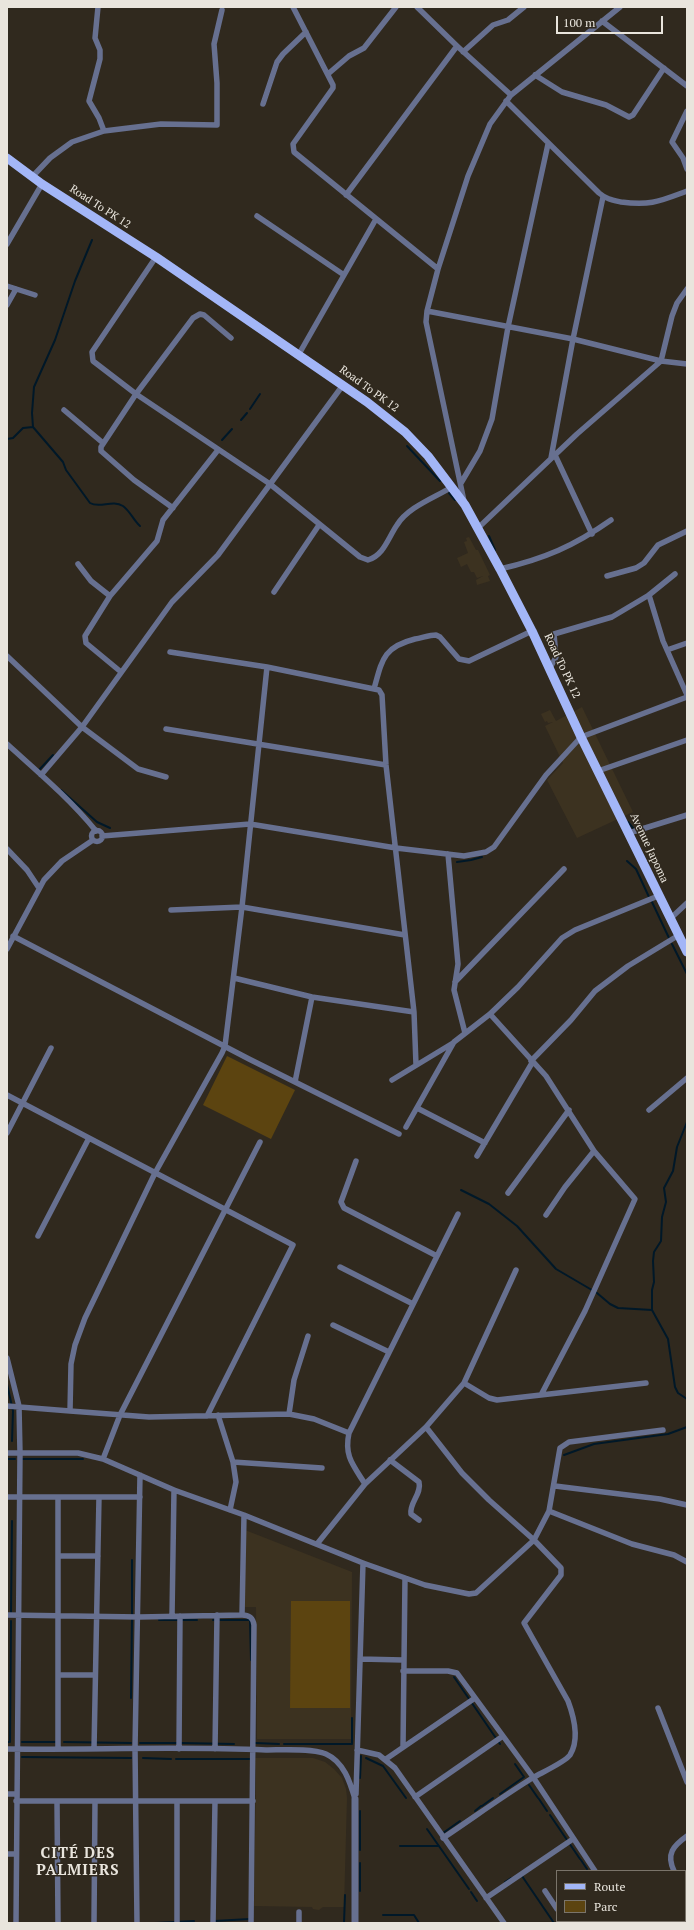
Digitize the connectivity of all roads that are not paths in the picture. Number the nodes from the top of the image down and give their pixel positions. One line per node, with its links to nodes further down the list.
1 (98, 7): 20 (street)
2 (293, 7): 9 (street)
3 (396, 7): 13 (street)
4 (524, 7): 11 (street)
5 (620, 7): 8 (street)
6 (419, 8): 10 (street)
7 (222, 10): 20 (street)
8 (602, 21): 12 (street); 14 (street)
9 (306, 32): 13 (street); 18 (street)
10 (457, 46): 11 (street); 27 (street)
11 (463, 52): 16 (street)
12 (664, 68): 14 (street); 15 (street)
13 (328, 74): 27 (street)
14 (536, 75): 16 (street)
15 (687, 86)
16 (511, 95): 17 (street)
17 (506, 101): 21 (street); 33 (street)
18 (263, 104)
19 (687, 111): 23 (street)
20 (104, 131): 24 (street)
21 (548, 144): 28 (street); 41 (street)
22 (7, 158): 24 (main road, Road To PK 12)
23 (687, 169)
24 (32, 177): 25 (main road, Road To PK 12)
25 (42, 184): 31 (street); 32 (main road, Road To PK 12)
26 (687, 191): 28 (street)
27 (346, 195): 30 (street)
28 (603, 197): 43 (street)
29 (257, 216): 34 (street)
30 (376, 219): 33 (street); 34 (street)
31 (7, 244)
32 (156, 258): 44 (main road, Road To PK 12); 48 (street)
33 (438, 269): 40 (street)
34 (344, 274): 44 (street)
35 (7, 286): 36 (street)
36 (16, 289): 38 (street); 39 (street)
37 (687, 289): 45 (street)
38 (35, 295)
39 (7, 305)
40 (427, 311): 41 (street); 53 (street)
41 (508, 327): 43 (street); 53 (street)
42 (231, 338): 48 (street)
43 (573, 339): 45 (street); 52 (street)
44 (299, 354): 47 (main road, Road To PK 12)
45 (661, 361): 46 (street); 52 (street)
46 (687, 364)
47 (343, 385): 54 (street); 55 (main road, Road To PK 12)
48 (136, 394): 50 (street); 51 (street)
49 (64, 410): 50 (street)
50 (104, 443): 57 (street)
51 (218, 450): 54 (street); 57 (street)
52 (553, 456): 60 (street); 62 (street)
53 (461, 483): 56 (street)
54 (270, 484): 59 (street); 77 (street)
55 (452, 487): 56 (main road, Road To PK 12); 59 (street)
56 (465, 505): 60 (main road, Road To PK 12)
57 (173, 508): 69 (street)
58 (611, 520): 62 (street)
59 (319, 525): 67 (street)
60 (478, 528): 64 (main road, Road To PK 12)
61 (687, 531): 66 (street)
62 (592, 534): 64 (street)
63 (78, 564): 69 (street)
64 (500, 569): 70 (main road, Road To PK 12)
65 (676, 574): 68 (street)
66 (607, 576)
67 (274, 592)
68 (649, 595): 72 (street); 76 (street)
69 (110, 596): 77 (street)
70 (532, 631): 76 (main road, Road To PK 12); 78 (street)
71 (687, 643): 72 (street)
72 (667, 650): 79 (street)
73 (170, 652): 75 (street)
74 (7, 656): 80 (street)
75 (267, 667): 78 (street); 85 (street)
76 (550, 668): 82 (main road, Road To PK 12)
77 (121, 672): 80 (street)
78 (374, 689): 87 (street)
79 (687, 696): 82 (street)
80 (82, 727): 89 (street); 90 (street)
81 (166, 729): 85 (street)
82 (581, 737): 86 (main road, Road To PK 12); 99 (street)
83 (687, 740): 88 (street)
84 (7, 744): 89 (street)
85 (258, 744): 87 (street); 92 (street)
86 (590, 755): 88 (main road, Avenue Japoma)
87 (386, 765): 97 (street)
88 (598, 771): 94 (main road, Avenue Japoma)
89 (42, 775): 93 (street)
90 (166, 777)
91 (687, 815): 94 (street)
92 (250, 824): 95 (street); 97 (street); 104 (street)
93 (96, 831): 95 (street); 96 (street)
94 (629, 833): 102 (main road, Avenue Japoma)
95 (102, 836): 96 (street)
96 (93, 840): 101 (street)
97 (396, 848): 99 (street); 107 (street)
98 (7, 849): 101 (street)
99 (448, 854): 113 (street)
100 (564, 869): 113 (street)
101 (39, 888): 109 (street)
102 (658, 896): 106 (main road, Avenue Japoma); 116 (street)
103 (687, 903): 106 (street)
104 (242, 907): 105 (street); 107 (street); 112 (street)
105 (171, 910)
106 (670, 918): 108 (main road, Avenue Japoma)
107 (405, 935): 115 (street)
108 (679, 935): 111 (main road, Avenue Japoma); 121 (street)
109 (13, 936): 110 (street); 119 (street)
110 (7, 949)
111 (687, 952)
112 (234, 978): 114 (street); 119 (street)
113 (454, 983): 117 (street)
114 (312, 996): 115 (street); 125 (street)
115 (414, 1012): 122 (street)
116 (490, 1014): 117 (street); 121 (street)
117 (465, 1033): 118 (street)
118 (454, 1042): 122 (street); 128 (street)
119 (225, 1046): 125 (street); 140 (street)
120 (51, 1048): 127 (street)
121 (532, 1062): 129 (street); 136 (street)
122 (416, 1065): 124 (street)
123 (687, 1078): 130 (street)
124 (392, 1080)
125 (295, 1082): 133 (street)
126 (7, 1095): 127 (street)
127 (22, 1103): 132 (street); 134 (street)
128 (417, 1108): 131 (street); 136 (street)
129 (569, 1110): 137 (street); 141 (street)
130 (649, 1110)
131 (406, 1127)
132 (7, 1133)
133 (398, 1134)
134 (89, 1138): 140 (street); 145 (street)
135 (260, 1142): 142 (street)
136 (485, 1143): 138 (street)
137 (594, 1151): 144 (street); 156 (street)
138 (477, 1156)
139 (356, 1161): 146 (street)
140 (156, 1173): 142 (street); 159 (street)
141 (508, 1193)
142 (226, 1210): 161 (street); 163 (street)
143 (458, 1214): 146 (street)
144 (546, 1215)
145 (38, 1236)
146 (437, 1256): 149 (street)
147 (340, 1267): 149 (street)
148 (516, 1270): 154 (street)
149 (413, 1304): 152 (street)
150 (333, 1325): 152 (street)
151 (308, 1336): 160 (street)
152 (389, 1352): 166 (street)
153 (7, 1360): 158 (street)
154 (464, 1383): 156 (street); 164 (street)
155 (646, 1383): 156 (street)
156 (541, 1395)
157 (7, 1406): 158 (street)
158 (19, 1406): 159 (street); 168 (street)
159 (70, 1411): 161 (street)
160 (289, 1414): 162 (street); 166 (street)
161 (120, 1415): 163 (street); 169 (street)
162 (218, 1415): 163 (street); 171 (street)
163 (207, 1416)
164 (426, 1427): 170 (street); 187 (street)
165 (663, 1430): 175 (street)
166 (349, 1433): 174 (street)
167 (7, 1453): 168 (street)
168 (20, 1453): 169 (street); 178 (street)
169 (103, 1459): 173 (street)
170 (390, 1460): 174 (street); 186 (street)
171 (233, 1462): 172 (street); 183 (street)
172 (322, 1468)
173 (140, 1475): 176 (street); 181 (street)
174 (365, 1484): 188 (street)
175 (555, 1486): 182 (street); 184 (street)
176 (174, 1490): 183 (street); 200 (street)
177 (7, 1497): 178 (street)
178 (18, 1497): 179 (street); 197 (street)
179 (58, 1497): 180 (street); 189 (street)
180 (99, 1497): 181 (street); 190 (street)
181 (140, 1497): 202 (street)
182 (687, 1504)
183 (230, 1510): 185 (street)
184 (549, 1511): 187 (street); 191 (street)
185 (244, 1515): 188 (street); 196 (street)
186 (419, 1520)
187 (534, 1540): 193 (street); 222 (street)
188 (317, 1544): 192 (street)
189 (58, 1556): 190 (street); 198 (street)
190 (98, 1556): 199 (street)
191 (687, 1562)
192 (363, 1563): 193 (street); 203 (street)
193 (405, 1578): 204 (street)
194 (7, 1615): 197 (street)
195 (217, 1615): 196 (street); 201 (street); 218 (street)
196 (242, 1615): 219 (street)
197 (19, 1616): 198 (street); 214 (street)
198 (58, 1616): 199 (street); 206 (street)
199 (96, 1616): 202 (street); 207 (street)
200 (172, 1616): 201 (street); 202 (street)
201 (180, 1616): 217 (street)
202 (139, 1617): 212 (street)
203 (360, 1659): 204 (street); 220 (street)
204 (403, 1660): 205 (street)
205 (403, 1671): 208 (street); 211 (street)
206 (58, 1675): 207 (street); 215 (street)
207 (95, 1675): 216 (street)
208 (475, 1698): 210 (street); 211 (street)
209 (658, 1708): 223 (street)
210 (503, 1736): 222 (street); 226 (street)
211 (403, 1747): 221 (street)
212 (135, 1748): 216 (street); 217 (street); 231 (street)
213 (7, 1749): 214 (street)
214 (17, 1749): 215 (street); 225 (street)
215 (58, 1749): 216 (street)
216 (94, 1749)
217 (179, 1749): 218 (street)
218 (215, 1749): 219 (street)
219 (253, 1749): 227 (street); 234 (street)
220 (357, 1750): 221 (street); 227 (street)
221 (386, 1759): 226 (street)
222 (533, 1777): 236 (street); 237 (street)
223 (687, 1782)
224 (7, 1794): 225 (street)
225 (16, 1794): 228 (street)
226 (415, 1797): 236 (street)
227 (355, 1799): 254 (street)
228 (16, 1801): 229 (street); 239 (street)
229 (57, 1801): 230 (street); 247 (street)
230 (95, 1801): 231 (street); 248 (street)
231 (136, 1801): 232 (street); 249 (street)
232 (177, 1801): 233 (street); 250 (street)
233 (215, 1801): 234 (street); 251 (street)
234 (253, 1801): 252 (street)
235 (687, 1836): 241 (street)
236 (443, 1838): 243 (street)
237 (573, 1838): 240 (street); 243 (street)
238 (7, 1854): 239 (street)
239 (16, 1854): 246 (street)
240 (594, 1870)
241 (674, 1870)
242 (545, 1891): 244 (street)
243 (486, 1898): 255 (street)
244 (556, 1908)
245 (299, 1912): 253 (street)
246 (16, 1923)
247 (58, 1923)
248 (94, 1923)
249 (137, 1923)
250 (177, 1923)
251 (213, 1923)
252 (251, 1923)
253 (299, 1923)
254 (355, 1923)
255 (504, 1923)

